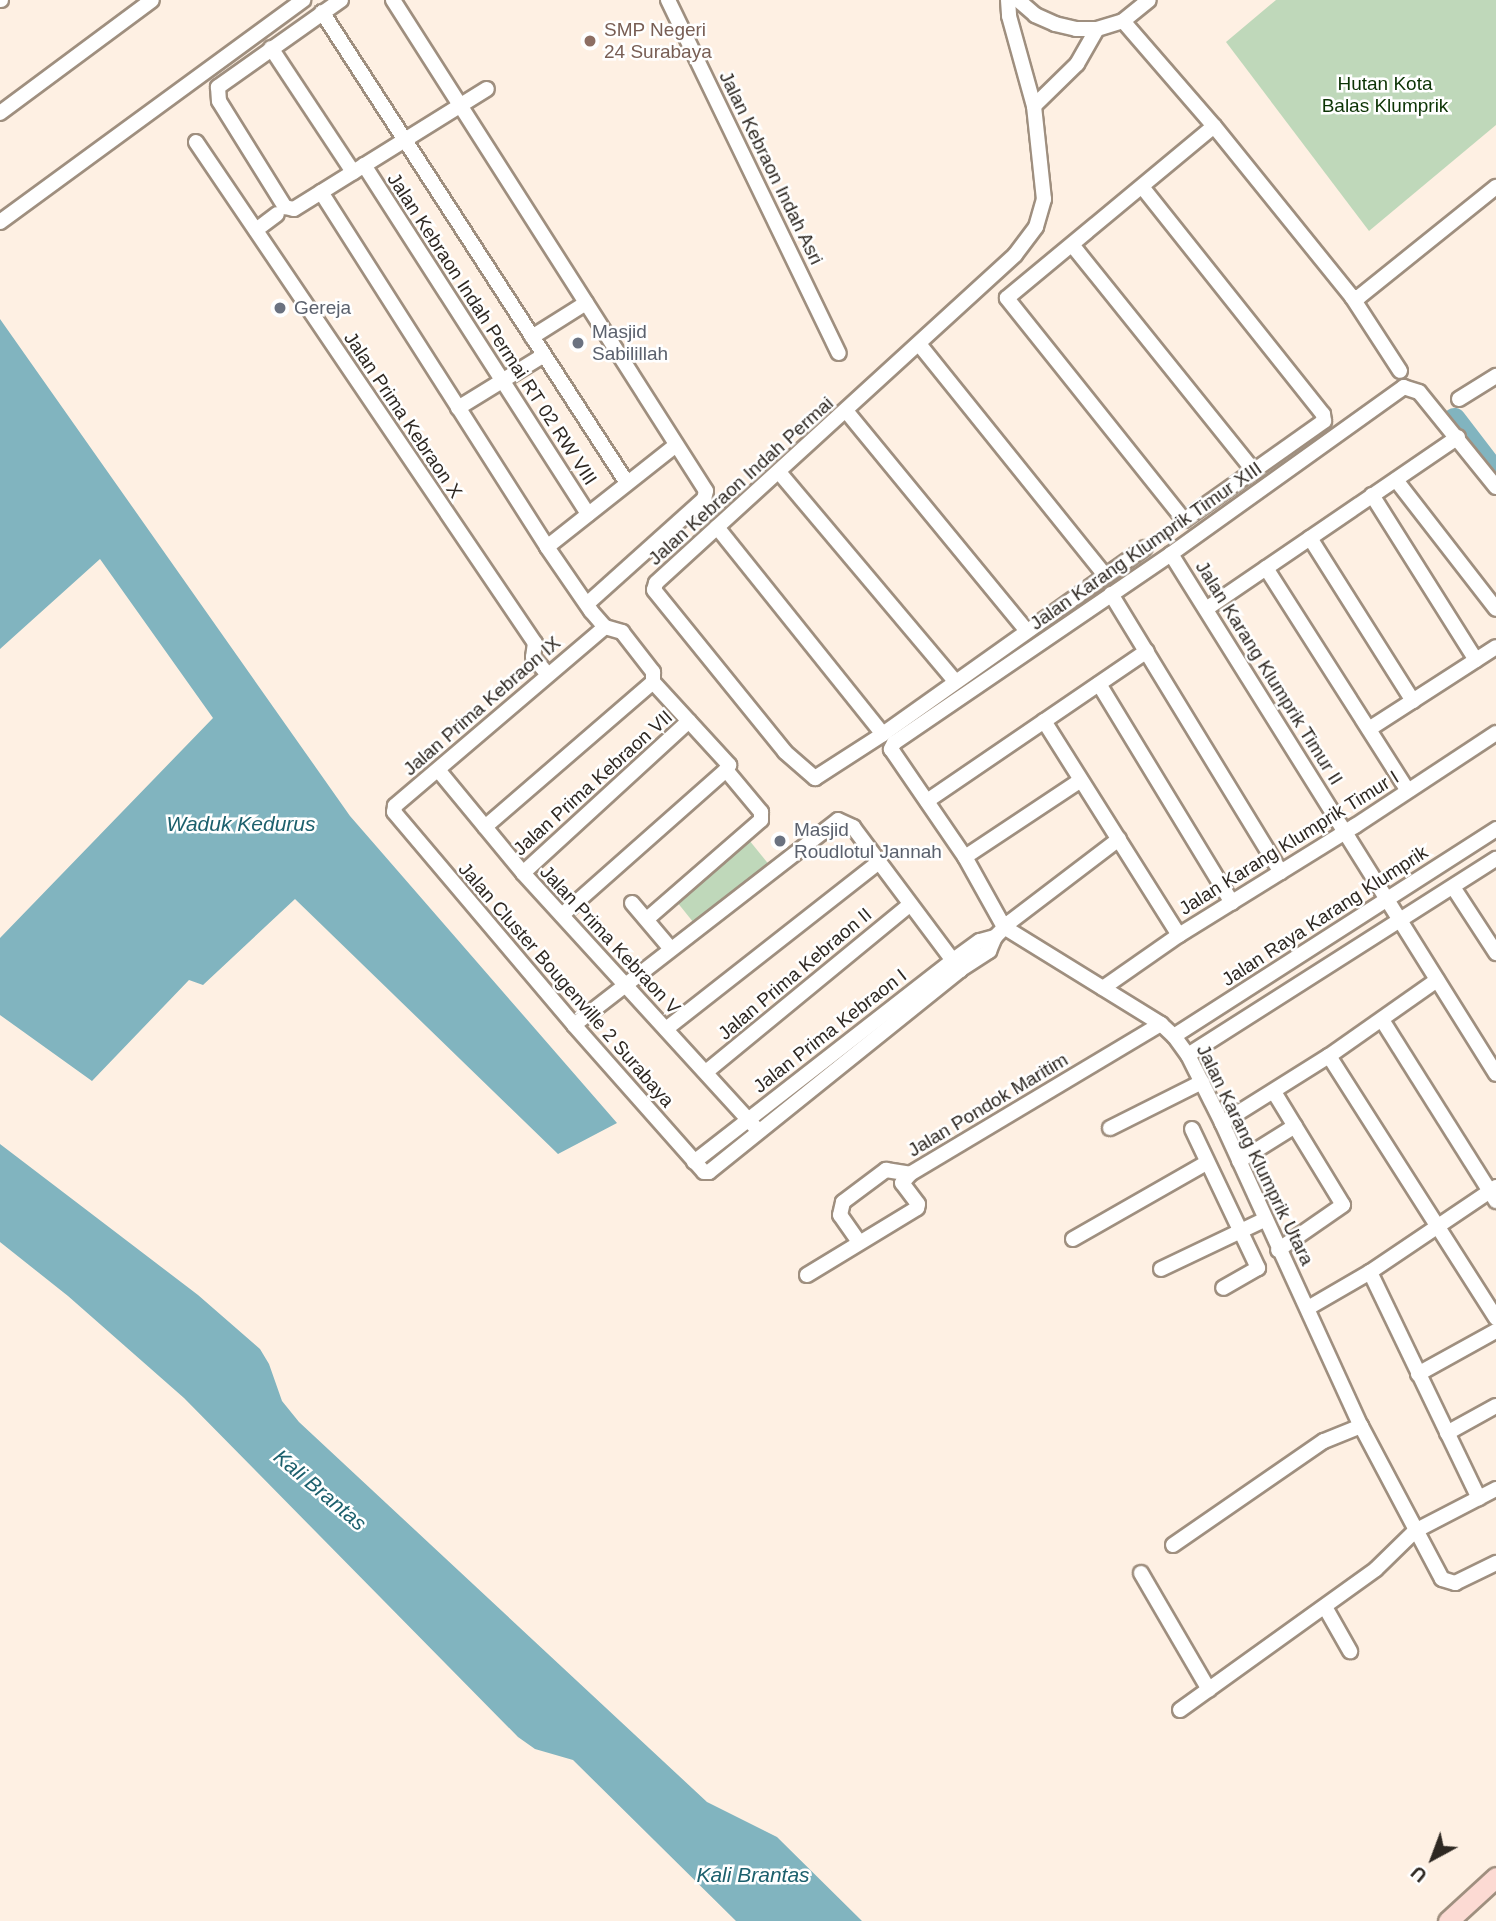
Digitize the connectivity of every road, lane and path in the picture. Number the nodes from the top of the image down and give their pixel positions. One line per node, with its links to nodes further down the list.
1 (152, 0): 16 (street)
2 (303, 0): 25 (street)
3 (341, 0): 9 (street)
4 (393, 0): 14 (street)
5 (668, 0): 32 (street, Jalan Kebraon Indah Asri)
6 (1008, 0): 15 (street, Jalan Kebraon Indah Permai)
7 (1018, 0): 11 (street)
8 (1149, 0): 10 (street)
9 (322, 12): 12 (street); 18 (street)
10 (1123, 21): 11 (street); 17 (street)
11 (1097, 29): 15 (street)
12 (271, 48): 20 (street); 23 (street, Jalan Kebraon Indah Permai RT 02 RW VIII)
13 (487, 89): 14 (street, Jalan Kebraon Indah Permai RT 02 RW VIII)
14 (460, 105): 18 (street, Jalan Kebraon Indah Permai RT 02 RW VIII); 29 (street)
15 (1034, 106): 31 (street, Jalan Kebraon Indah Permai)
16 (0, 113)
17 (1214, 126): 22 (street); 28 (street)
18 (405, 140): 20 (street, Jalan Kebraon Indah Permai RT 02 RW VIII); 30 (street)
19 (196, 142): 26 (street, Jalan Prima Kebraon X)
20 (358, 169): 23 (street, Jalan Kebraon Indah Permai RT 02 RW VIII); 36 (street, Jalan Kebraon Indah Permai RT 02 RW VIII)
21 (1496, 187): 28 (street)
22 (1143, 188): 27 (street); 43 (street)
23 (321, 192): 38 (street)
24 (277, 214): 26 (street)
25 (0, 222)
26 (256, 230): 64 (street, Jalan Prima Kebraon X)
27 (1073, 246): 43 (street); 43 (street)
28 (1352, 297): 34 (street)
29 (586, 303): 30 (street); 41 (street)
30 (532, 337): 33 (street)
31 (919, 344): 39 (street, Jalan Kebraon Indah Permai); 55 (street)
32 (839, 353)
33 (544, 355): 36 (street); 45 (street)
34 (1400, 371)
35 (1496, 376): 37 (street)
36 (502, 381): 38 (street); 48 (street, Jalan Kebraon Indah Permai RT 02 RW VIII)
37 (1459, 399)
38 (458, 408): 51 (street)
39 (846, 412): 42 (street, Jalan Kebraon Indah Permai); 60 (street)
40 (1458, 437): 44 (street); 46 (street); 53 (street, Jalan Karang Klumprik Timur XIII)
41 (676, 445): 45 (street); 59 (street, Jalan Kebraon Indah Permai)
42 (779, 472): 49 (street, Jalan Kebraon Indah Permai); 65 (street)
43 (1255, 472)
44 (1396, 480): 47 (street); 58 (street)
45 (627, 484): 48 (street)
46 (1496, 487)
47 (1373, 495): 50 (street); 63 (street)
48 (588, 514): 51 (street)
49 (717, 527): 73 (street); 73 (street, Jalan Kebraon Indah Permai)
50 (1310, 538): 54 (street); 68 (street)
51 (547, 547): 59 (street)
52 (1145, 548): 55 (street, Jalan Kebraon Indah Permai)
53 (1171, 554): 56 (street, Jalan Karang Klumprik Timur XIII); 57 (street, Jalan Karang Klumprik Timur II)
54 (1266, 568): 57 (street); 71 (street)
55 (1105, 575): 60 (street, Jalan Kebraon Indah Permai)
56 (1111, 594): 62 (street); 73 (street, Jalan Karang Klumprik Timur XIII)
57 (1206, 609): 82 (street, Jalan Karang Klumprik Timur II)
58 (1496, 609)
59 (595, 616): 64 (street, Jalan Prima Kebraon IX); 66 (street)
60 (1026, 630): 65 (street, Jalan Kebraon Indah Permai)
61 (1496, 647): 63 (street)
62 (1147, 651): 67 (street); 87 (street)
63 (1476, 660): 68 (street)
64 (542, 667): 74 (street, Jalan Prima Kebraon IX)
65 (955, 681): 73 (street, Jalan Kebraon Indah Permai)
66 (653, 682): 69 (street); 80 (street)
67 (1099, 684): 70 (street); 92 (street)
68 (1413, 701): 71 (street)
69 (689, 721): 75 (street); 88 (street, Jalan Prima Kebraon VII)
70 (1044, 721): 76 (street); 78 (street)
71 (1369, 730): 77 (street)
72 (1496, 733): 77 (street, Jalan Karang Klumprik Timur I)
73 (889, 738): 78 (street, Jalan Karang Klumprik Utara)
74 (439, 771): 79 (street, Jalan Prima Kebraon IX); 80 (street, Jalan Prima Kebraon V)
75 (726, 771): 94 (street); 95 (street)
76 (1081, 780): 83 (street); 84 (street)
77 (1408, 791): 82 (street, Jalan Karang Klumprik Timur I)
78 (927, 801): 84 (street, Jalan Karang Klumprik Utara)
79 (397, 818): 106 (street, Jalan Cluster Bougenville 2 Surabaya)
80 (485, 827): 88 (street, Jalan Prima Kebraon V)
81 (1496, 829): 90 (street, Jalan Raya Karang Klumprik)
82 (1345, 832): 87 (street, Jalan Karang Klumprik Timur I); 90 (street, Jalan Karang Klumprik Timur II)
83 (1119, 839): 97 (street, Jalan Prima Kebraon I); 98 (street)
84 (965, 857): 97 (street, Jalan Karang Klumprik Utara)
85 (1496, 859): 89 (street)
86 (878, 862): 93 (street); 99 (street); 108 (street)
87 (1281, 872): 92 (street, Jalan Karang Klumprik Timur I)
88 (523, 873): 94 (street, Jalan Prima Kebraon V)
89 (1453, 887): 96 (street); 100 (street)
90 (1387, 899): 96 (street, Jalan Karang Klumprik Timur II); 109 (street, Jalan Raya Karang Klumprik)
91 (632, 903): 95 (street)
92 (1232, 903): 98 (street, Jalan Karang Klumprik Timur I)
93 (908, 906): 101 (street); 112 (street, Jalan Prima Kebraon II)
94 (562, 915): 103 (street, Jalan Prima Kebraon V)
95 (647, 919): 99 (street)
96 (1401, 920): 102 (street, Jalan Karang Klumprik Timur II); 110 (street)
97 (1000, 932): 101 (street, Jalan Prima Kebraon I); 104 (street, Jalan Karang Klumprik Utara)
98 (1179, 935): 104 (street, Jalan Karang Klumprik Timur I)
99 (670, 948): 103 (street)
100 (1496, 953)
101 (956, 966): 117 (street, Jalan Prima Kebraon I)
102 (1437, 980): 105 (street); 113 (street, Jalan Karang Klumprik Timur II)
103 (625, 984): 106 (street); 108 (street, Jalan Prima Kebraon V)
104 (1103, 988): 107 (street, Jalan Karang Klumprik Utara)
105 (1382, 1020): 111 (street); 126 (street)
106 (574, 1025): 122 (street, Jalan Cluster Bougenville 2 Surabaya)
107 (1156, 1027): 109 (street, Jalan Karang Klumprik Utara); 125 (street, Jalan Pondok Maritim)
108 (666, 1029): 112 (street, Jalan Prima Kebraon V)
109 (1174, 1036): 110 (street, Jalan Karang Klumprik Utara)
110 (1188, 1055): 114 (street, Jalan Karang Klumprik Utara)
111 (1329, 1056): 115 (street); 128 (street)
112 (706, 1072): 117 (street, Jalan Prima Kebraon V)
113 (1496, 1072)
114 (1190, 1088): 116 (street, Jalan Karang Klumprik Utara); 119 (street)
115 (1274, 1092): 116 (street); 118 (street)
116 (1222, 1123): 121 (street, Jalan Karang Klumprik Utara)
117 (753, 1125): 122 (street, Jalan Prima Kebraon I); 124 (street, Jalan Prima Kebraon I)
118 (1295, 1126): 121 (street); 131 (street)
119 (1110, 1128)
120 (1192, 1129): 123 (street)
121 (1239, 1161): 127 (street, Jalan Karang Klumprik Utara)
122 (694, 1162): 124 (street, Jalan Cluster Bougenville 2 Surabaya)
123 (1206, 1163): 127 (street); 129 (street)
124 (709, 1172)
125 (910, 1174): 130 (street, Jalan Pondok Maritim); 130 (street)
126 (1494, 1193): 128 (street)
127 (1252, 1225): 131 (street, Jalan Karang Klumprik Utara); 132 (street); 135 (street)
128 (1439, 1227): 133 (street); 137 (street)
129 (1073, 1240)
130 (859, 1242): 134 (street, Jalan Pondok Maritim)
131 (1278, 1250): 136 (street, Jalan Karang Klumprik Utara)
132 (1161, 1269)
133 (1370, 1272): 136 (street); 139 (street)
134 (807, 1275)
135 (1223, 1288)
136 (1308, 1308): 141 (street, Jalan Karang Klumprik Utara)
137 (1496, 1318)
138 (1496, 1332): 139 (street)
139 (1419, 1374): 142 (street)
140 (1496, 1406): 142 (street)
141 (1357, 1427): 145 (street, Jalan Karang Klumprik Utara); 146 (street)
142 (1447, 1433): 144 (street)
143 (1496, 1489): 144 (street)
144 (1479, 1498): 145 (street)
145 (1415, 1531): 147 (street, Jalan Karang Klumprik Utara); 149 (street)
146 (1173, 1545)
147 (1496, 1563)
148 (1141, 1573): 151 (street)
149 (1325, 1607): 150 (street); 151 (street)
150 (1350, 1651)
151 (1209, 1690): 152 (street)
152 (1180, 1710)
153 (1496, 1877): 154 (street)
154 (1448, 1921)

